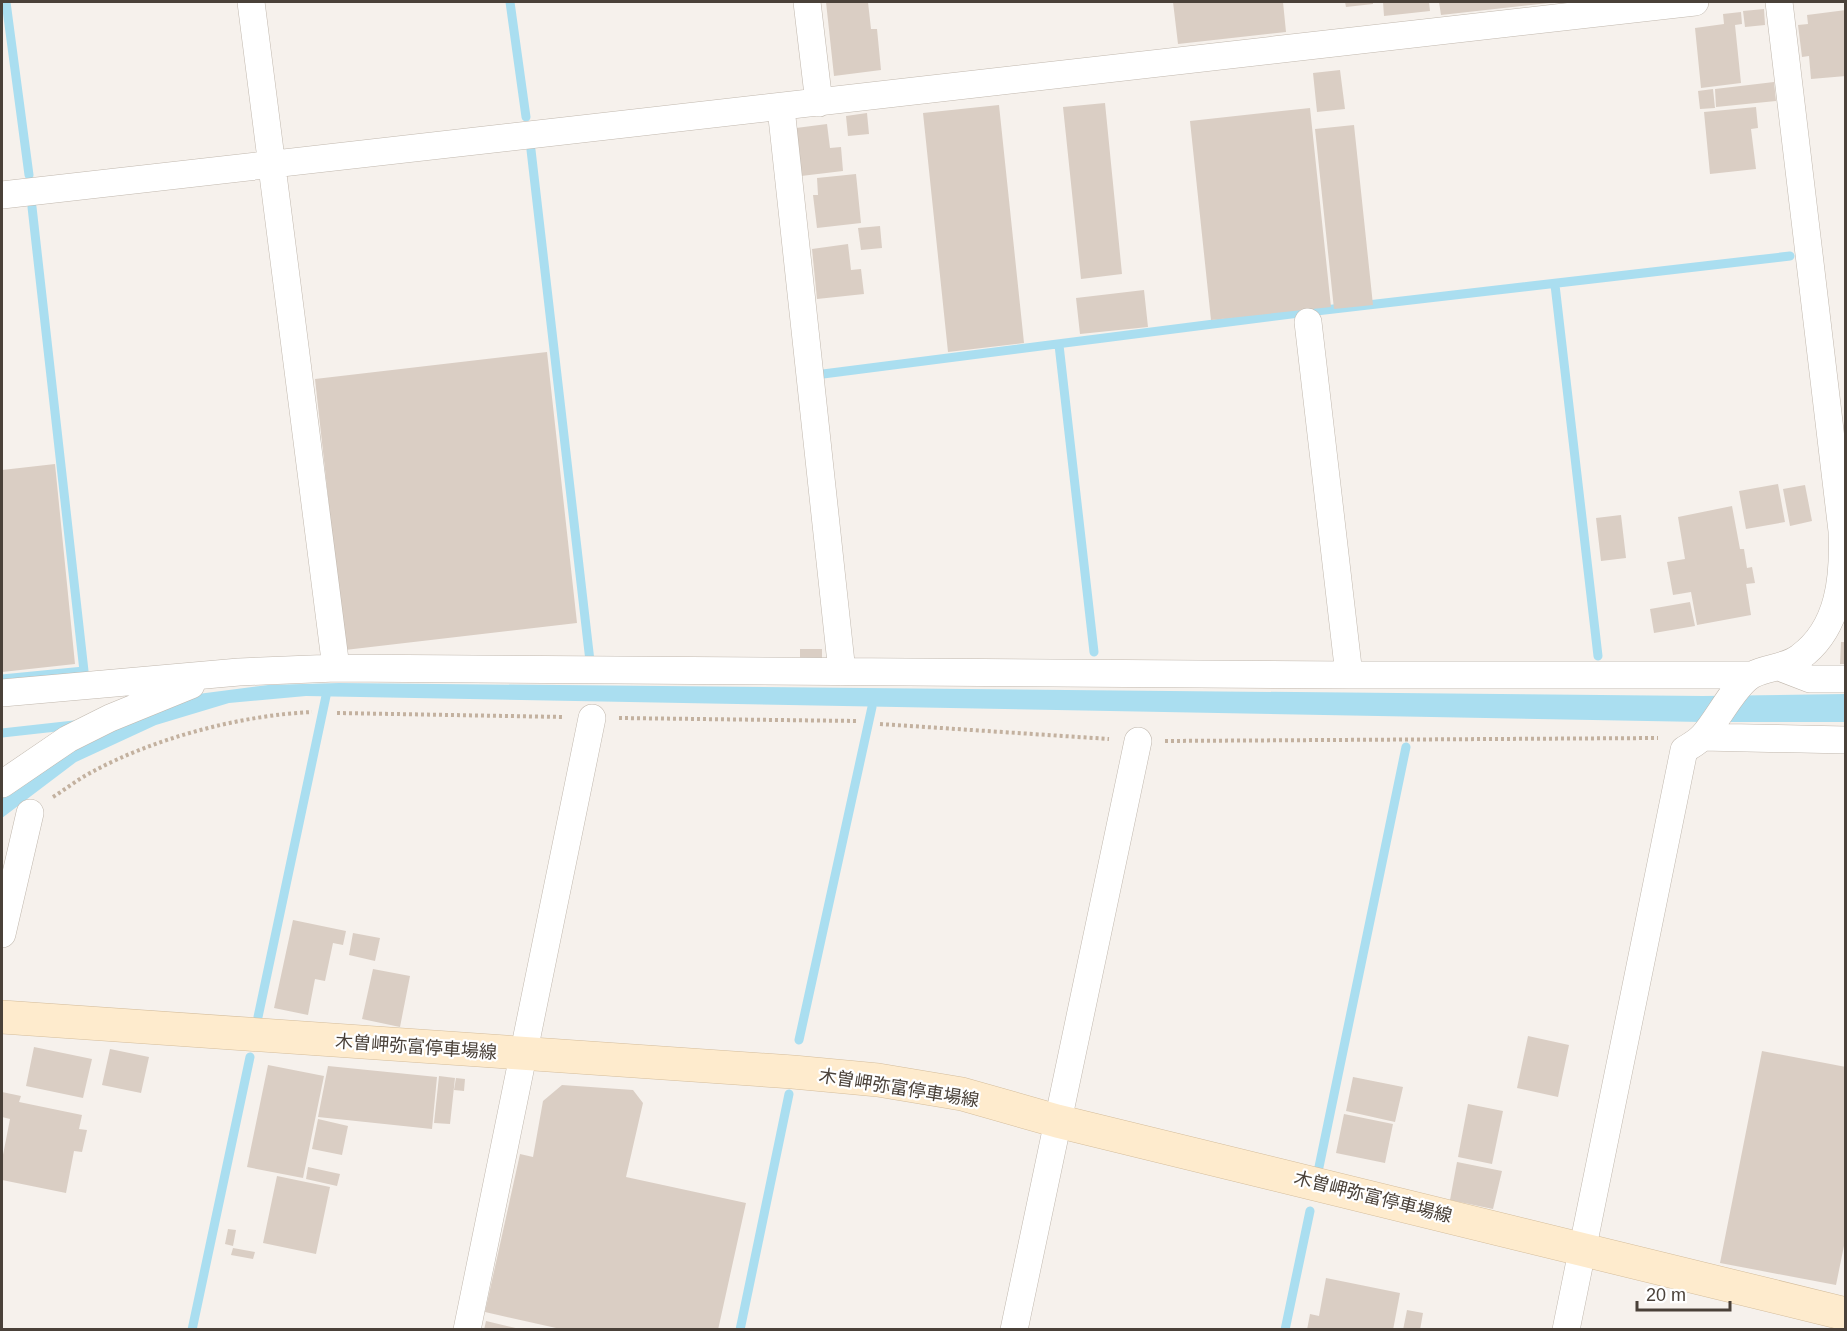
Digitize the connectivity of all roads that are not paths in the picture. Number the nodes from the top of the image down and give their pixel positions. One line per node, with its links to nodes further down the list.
1 (251, 2): 7 (street)
2 (807, 2): 5 (street)
3 (1695, 2): 5 (street)
4 (1779, 2): 10 (street)
5 (819, 103): 6 (street)
6 (781, 108): 7 (street); 13 (street)
7 (272, 165): 8 (street); 11 (street)
8 (2, 195)
9 (1308, 322): 14 (street)
10 (1779, 667): 15 (street); 16 (street)
11 (336, 668): 12 (street); 13 (street)
12 (239, 672): 17 (street); 22 (street)
13 (842, 672): 14 (street)
14 (1349, 675): 16 (street)
15 (1845, 679)
16 (1746, 681): 21 (street)
17 (2, 693)
18 (592, 718): 26 (street)
19 (1845, 740): 21 (street)
20 (1138, 741): 27 (street)
21 (1693, 744): 28 (street)
22 (2, 784)
23 (30, 813): 24 (street)
24 (2, 934)
25 (2, 1017): 26 (main road, 木曽岬弥富停車場線)
26 (524, 1054): 27 (main road, 木曽岬弥富停車場線); 30 (street)
27 (1057, 1121): 28 (main road, 木曽岬弥富停車場線); 31 (street)
28 (1583, 1248): 29 (main road, 木曽岬弥富停車場線); 32 (street)
29 (1845, 1314)
30 (467, 1329)
31 (1014, 1329)
32 (1566, 1329)

